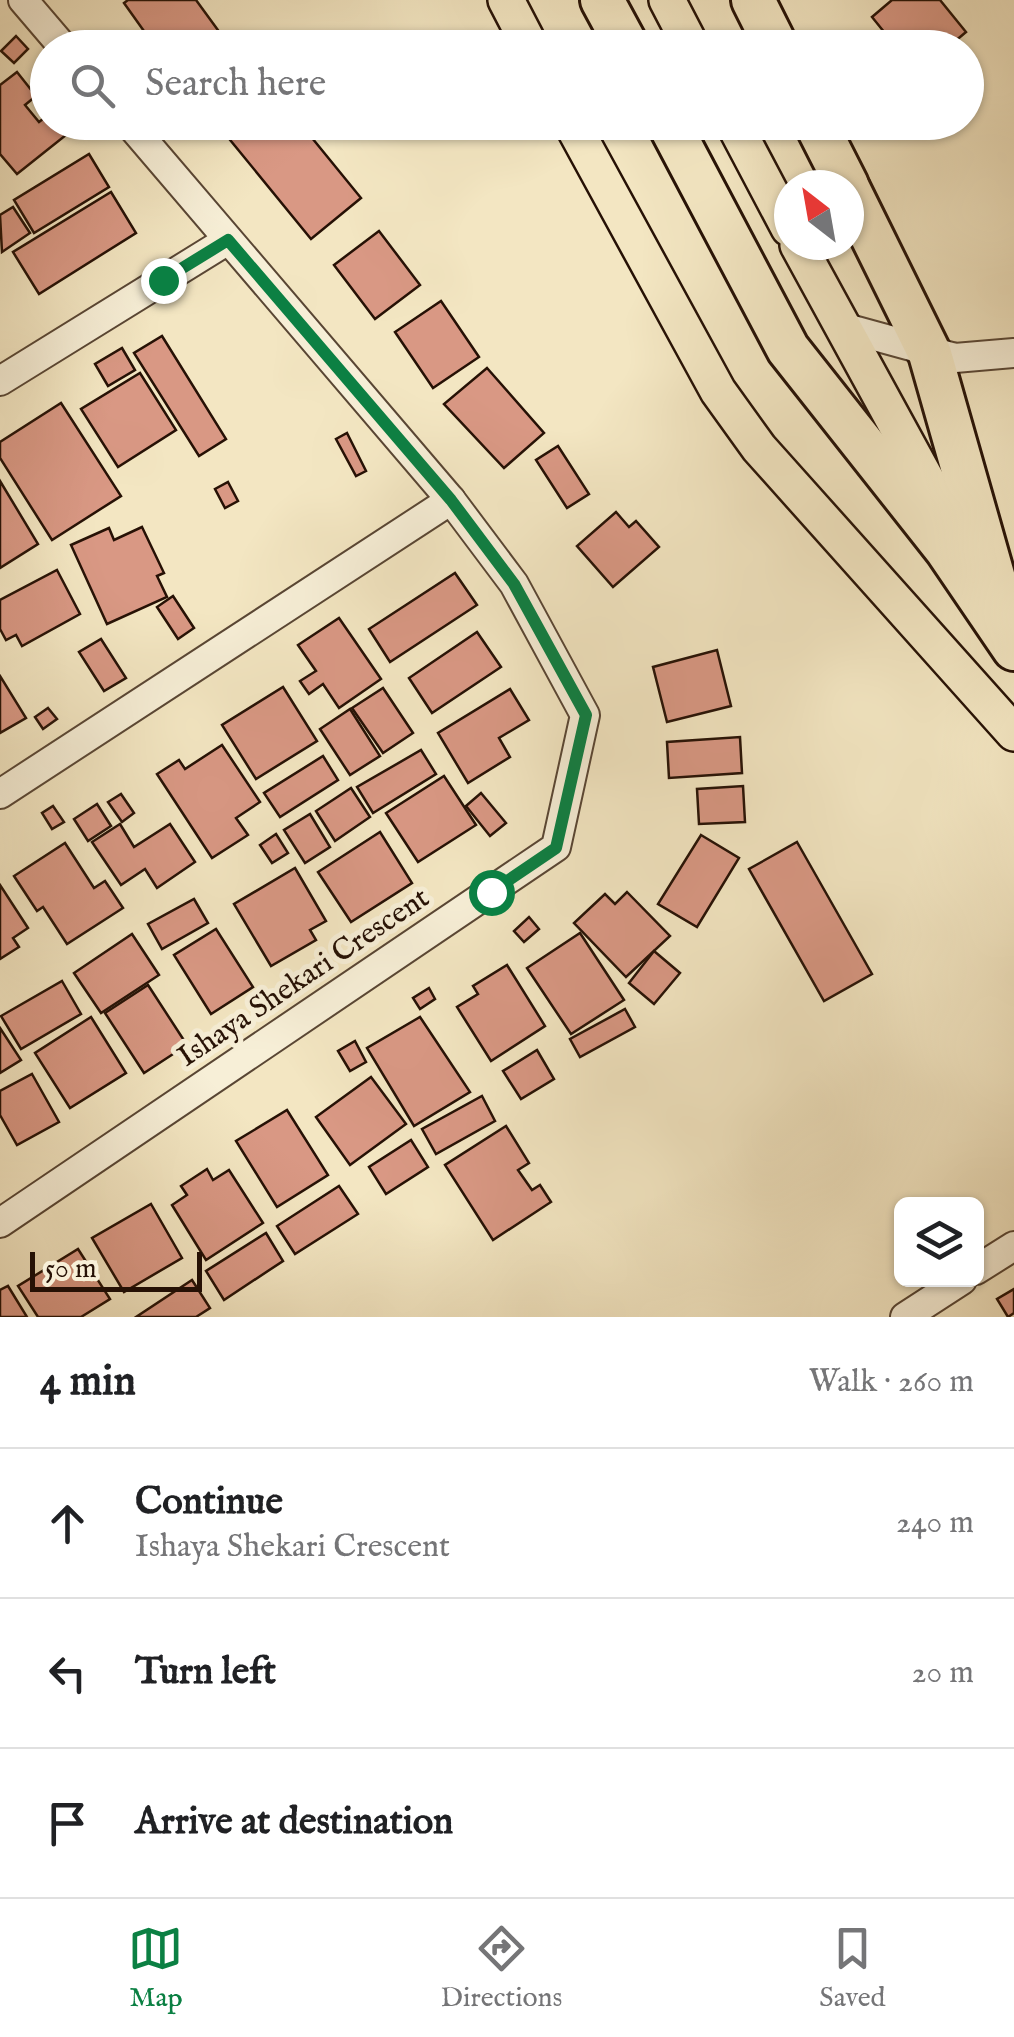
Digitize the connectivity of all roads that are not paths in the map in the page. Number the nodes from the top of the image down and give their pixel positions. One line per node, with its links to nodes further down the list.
1 (23, 0): 6 (street)
2 (506, 0): 7 (main road)
3 (602, 0): 8 (highway)
4 (667, 0): 9 (main road)
5 (753, 0): 10 (highway)
6 (49, 30)
7 (522, 30)
8 (618, 30)
9 (683, 30)
10 (768, 30)
11 (143, 140): 19 (street, Ishaya Shekari Crescent)
12 (581, 140): 27 (main road)
13 (677, 140): 26 (highway)
14 (742, 140): 17 (main road)
15 (824, 140): 16 (highway)
16 (839, 170)
17 (774, 200)
18 (864, 220): 23 (highway)
19 (228, 240): 24 (street); 25 (street, Ishaya Shekari Crescent)
20 (806, 260): 21 (main road)
21 (842, 328): 23 (street); 26 (main road)
22 (1014, 353): 23 (street)
23 (930, 354): 26 (highway)
24 (0, 381)
25 (451, 500): 28 (street); 29 (street, Ishaya Shekari Crescent)
26 (1012, 637)
27 (1014, 733)
28 (0, 794)
29 (0, 1223)
30 (1014, 1246): 31 (street)
31 (984, 1265)
32 (951, 1287): 33 (street)
33 (905, 1317)

